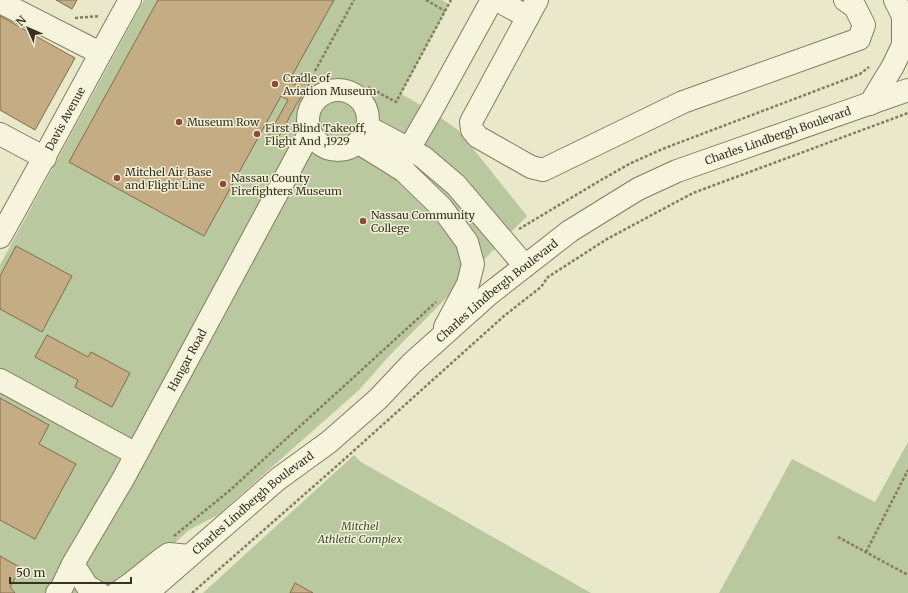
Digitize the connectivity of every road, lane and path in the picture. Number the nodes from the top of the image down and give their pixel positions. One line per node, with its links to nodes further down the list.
1 (130, 0): 14 (street, Davis Avenue)
2 (354, 0): 15 (path)
3 (426, 0): 11 (path)
4 (452, 0): 11 (path)
5 (492, 0): 23 (street)
6 (497, 0): 10 (street)
7 (845, 0): 10 (street)
8 (896, 0): 18 (street)
9 (0, 2): 14 (street)
10 (532, 8)
11 (445, 11): 16 (path)
12 (105, 15): 13 (path)
13 (70, 18)
14 (100, 53): 24 (street, Davis Avenue)
15 (315, 71)
16 (368, 87)
17 (908, 90): 18 (street, Charles Lindbergh Boulevard)
18 (870, 104): 27 (street, Charles Lindbergh Boulevard)
19 (908, 113): 41 (path)
20 (310, 132): 22 (street); 22 (street); 30 (street, Hangar Road)
21 (0, 134): 24 (street)
22 (363, 135): 23 (street); 25 (street)
23 (409, 149): 25 (street); 27 (street)
24 (45, 158): 26 (street, Davis Avenue)
25 (398, 167): 28 (street)
26 (0, 237)
27 (525, 266): 28 (street, Charles Lindbergh Boulevard)
28 (436, 341): 34 (street, Charles Lindbergh Boulevard)
29 (0, 380): 30 (street)
30 (136, 454): 35 (street, Hangar Road)
31 (908, 470): 33 (path)
32 (838, 537): 33 (path)
33 (866, 552): 36 (path)
34 (189, 556): 39 (street); 40 (street, Charles Lindbergh Boulevard)
35 (73, 564): 37 (street, Hangar Road); 38 (street)
36 (908, 575)
37 (62, 591)
38 (99, 593)
39 (117, 593)
40 (147, 593)
41 (192, 593)

